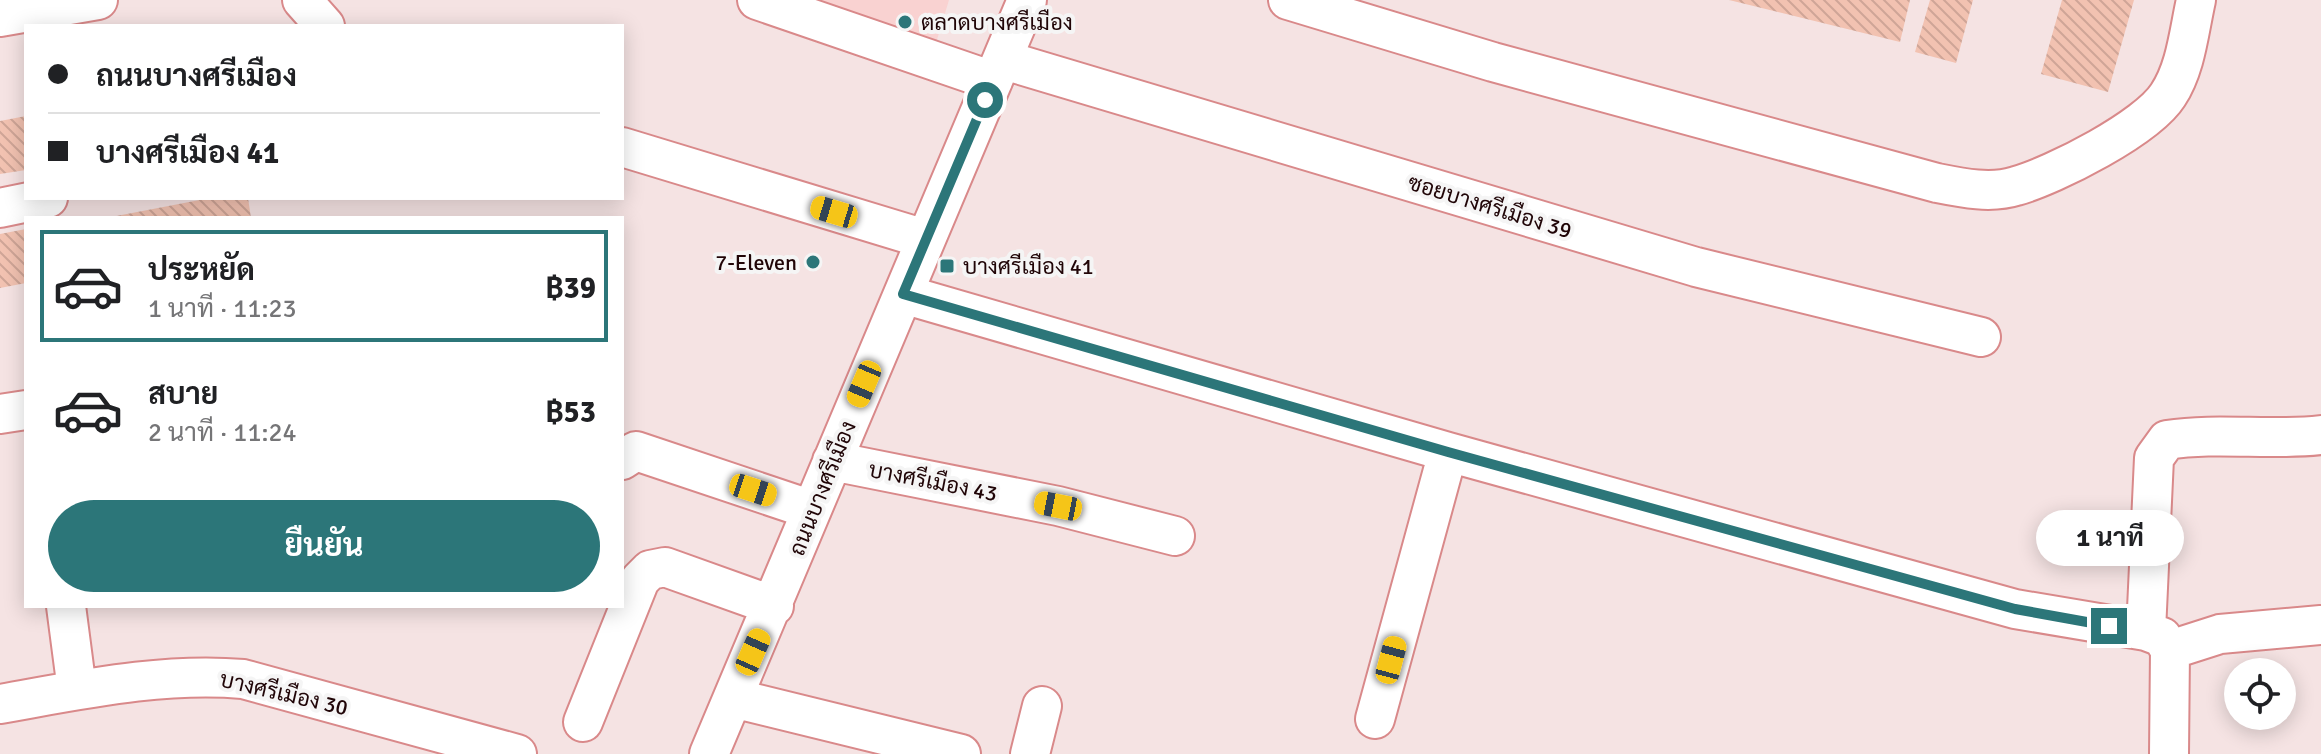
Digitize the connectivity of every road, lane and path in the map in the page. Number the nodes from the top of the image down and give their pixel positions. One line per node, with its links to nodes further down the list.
1 (98, 0): 7 (street)
2 (302, 0): 8 (street)
3 (757, 0): 9 (street, ซอยบางศรีเมือง 39)
4 (1027, 0): 9 (street, ถนนบางศรีเมือง)
5 (1288, 0): 6 (street)
6 (2196, 0)
7 (0, 17)
8 (323, 24)
9 (998, 71): 13 (street, ถนนบางศรีเมือง); 15 (street, ซอยบางศรีเมือง 39)
10 (624, 148): 13 (street)
11 (38, 200): 12 (street)
12 (0, 208)
13 (925, 239): 14 (street, ถนนบางศรีเมือง)
14 (903, 294): 19 (street); 21 (street, ถนนบางศรีเมือง)
15 (1981, 337)
16 (24, 410): 17 (street)
17 (0, 414)
18 (2321, 435): 29 (street)
19 (1448, 452): 29 (street); 34 (street)
20 (624, 459): 22 (street)
21 (832, 461): 22 (street, ถนนบางศรีเมือง); 23 (street, บางศรีเมือง 43)
22 (812, 510): 25 (street, ถนนบางศรีเมือง)
23 (1175, 536)
24 (624, 599): 25 (street)
25 (774, 606): 31 (street, ถนนบางศรีเมือง)
26 (66, 608): 30 (street)
27 (616, 608): 35 (street)
28 (2321, 625): 29 (street)
29 (2158, 640): 40 (street)
30 (77, 690): 32 (street, บางศรีเมือง 30); 36 (street, บางศรีเมือง 30)
31 (733, 698): 37 (street, ถนนบางศรีเมือง); 38 (street)
32 (0, 704)
33 (1042, 706): 39 (street)
34 (1375, 719)
35 (583, 722)
36 (517, 754)
37 (709, 754)
38 (961, 754)
39 (1030, 754)
40 (2169, 754)

